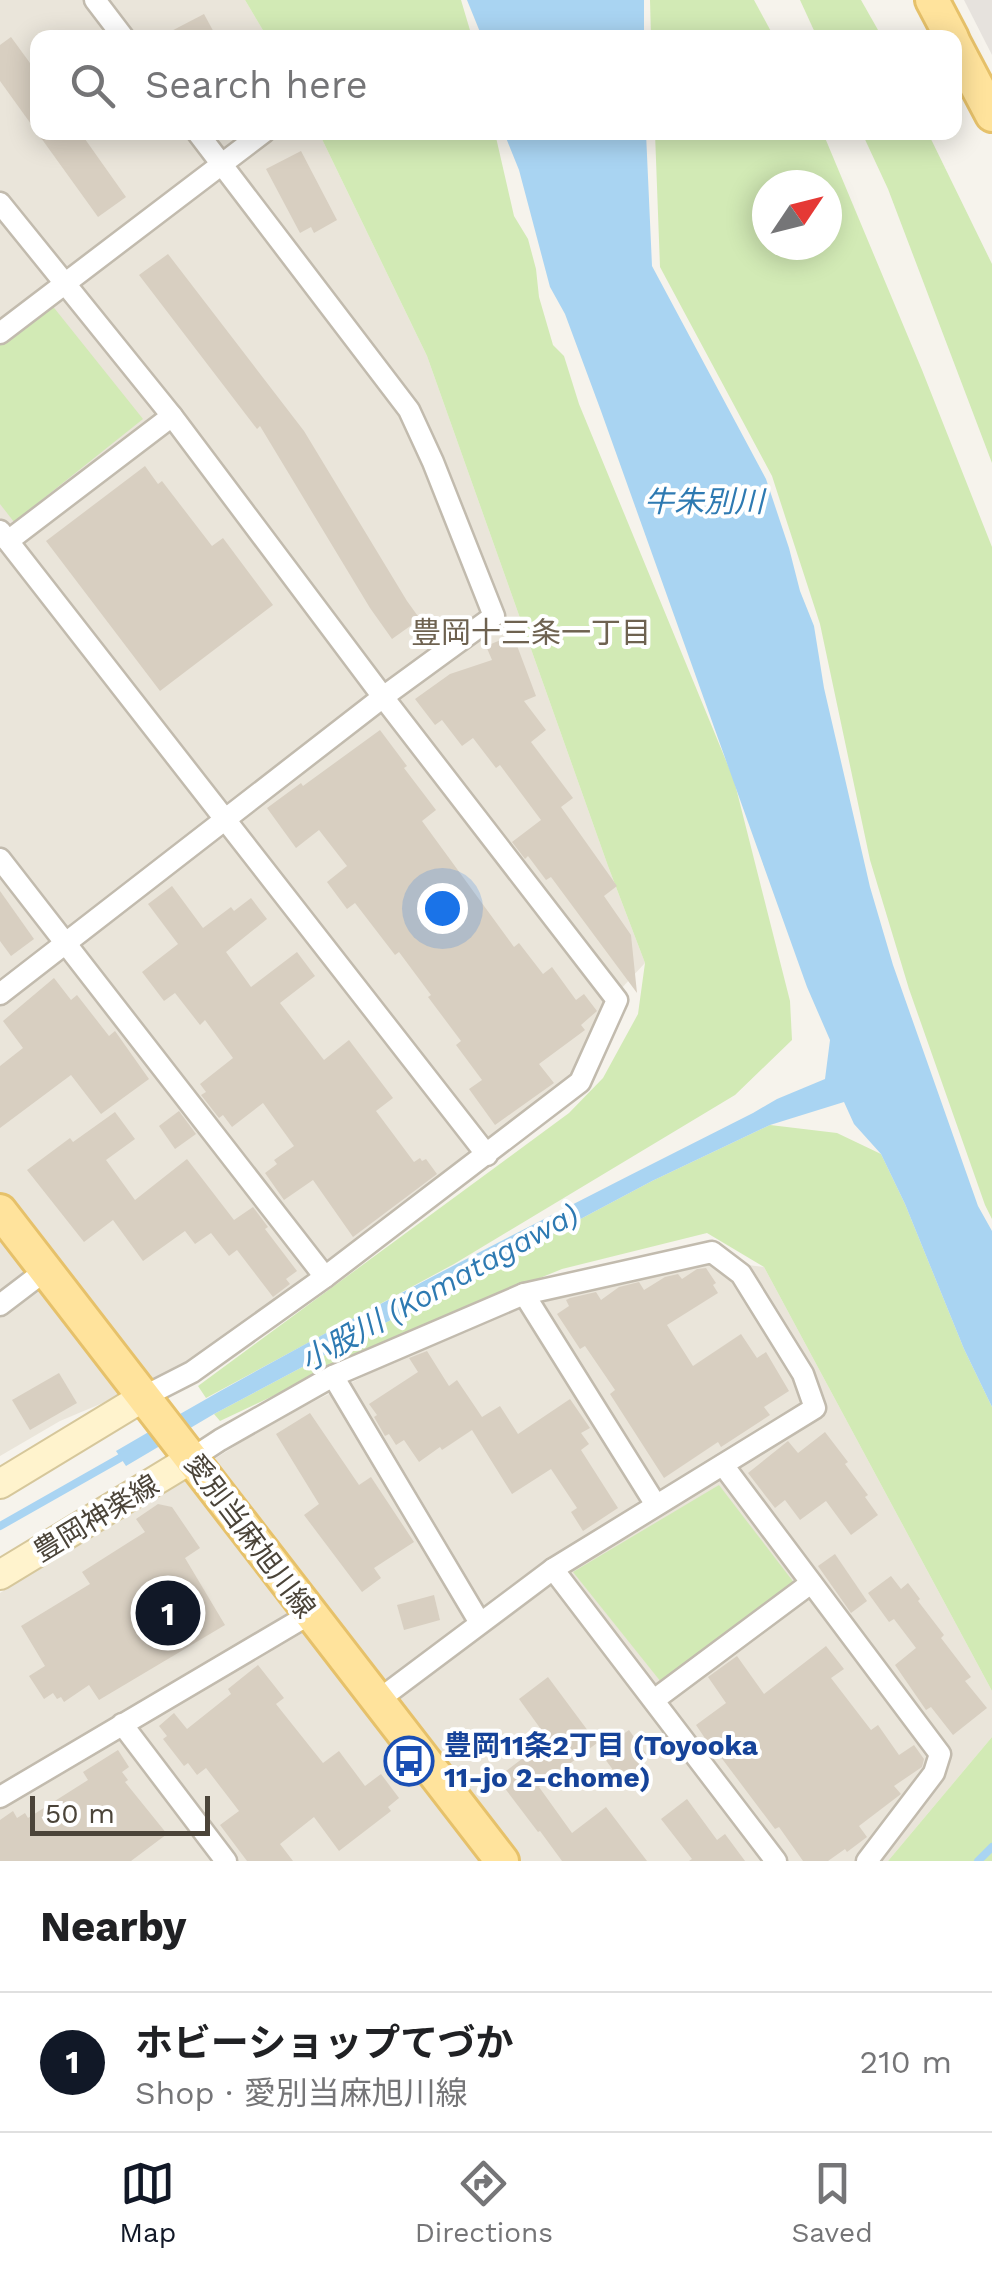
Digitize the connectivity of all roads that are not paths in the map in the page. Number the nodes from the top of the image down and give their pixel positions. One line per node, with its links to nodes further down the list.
1 (95, 0): 3 (street)
2 (932, 0): 4 (main road)
3 (118, 30)
4 (948, 30)
5 (962, 57): 6 (main road)
6 (992, 115)
7 (203, 140): 9 (street)
8 (253, 140): 9 (street)
9 (221, 164): 11 (street); 15 (street)
10 (0, 203): 11 (street)
11 (63, 284): 12 (street); 13 (street)
12 (0, 333)
13 (172, 416): 14 (street); 15 (street)
14 (4, 536): 16 (street)
15 (383, 697): 16 (street); 20 (street)
16 (225, 818): 18 (street); 20 (street)
17 (0, 859): 18 (street)
18 (65, 944): 19 (street); 23 (street)
19 (0, 994)
20 (487, 1155): 23 (street)
21 (0, 1211): 22 (main road, 愛別当麻旭川線)
22 (46, 1270): 25 (street); 27 (main road, 愛別当麻旭川線)
23 (325, 1277): 27 (street)
24 (524, 1294): 26 (street); 29 (street); 31 (street)
25 (0, 1305)
26 (333, 1376): 28 (street); 36 (street)
27 (150, 1403): 28 (main road, 愛別当麻旭川線); 30 (street)
28 (186, 1453): 33 (street, 豊岡神楽線); 35 (main road, 愛別当麻旭川線)
29 (723, 1465): 31 (street); 34 (street)
30 (0, 1484)
31 (656, 1505): 32 (street)
32 (553, 1569): 36 (street); 37 (street)
33 (0, 1575)
34 (812, 1583): 37 (street); 44 (street)
35 (310, 1614): 38 (main road, 愛別当麻旭川線); 39 (street)
36 (480, 1623): 38 (street)
37 (654, 1700): 43 (street)
38 (377, 1701): 42 (main road, 愛別当麻旭川線)
39 (122, 1724): 40 (street); 41 (street)
40 (0, 1797)
41 (226, 1861)
42 (502, 1861)
43 (776, 1861)
44 (867, 1861)

